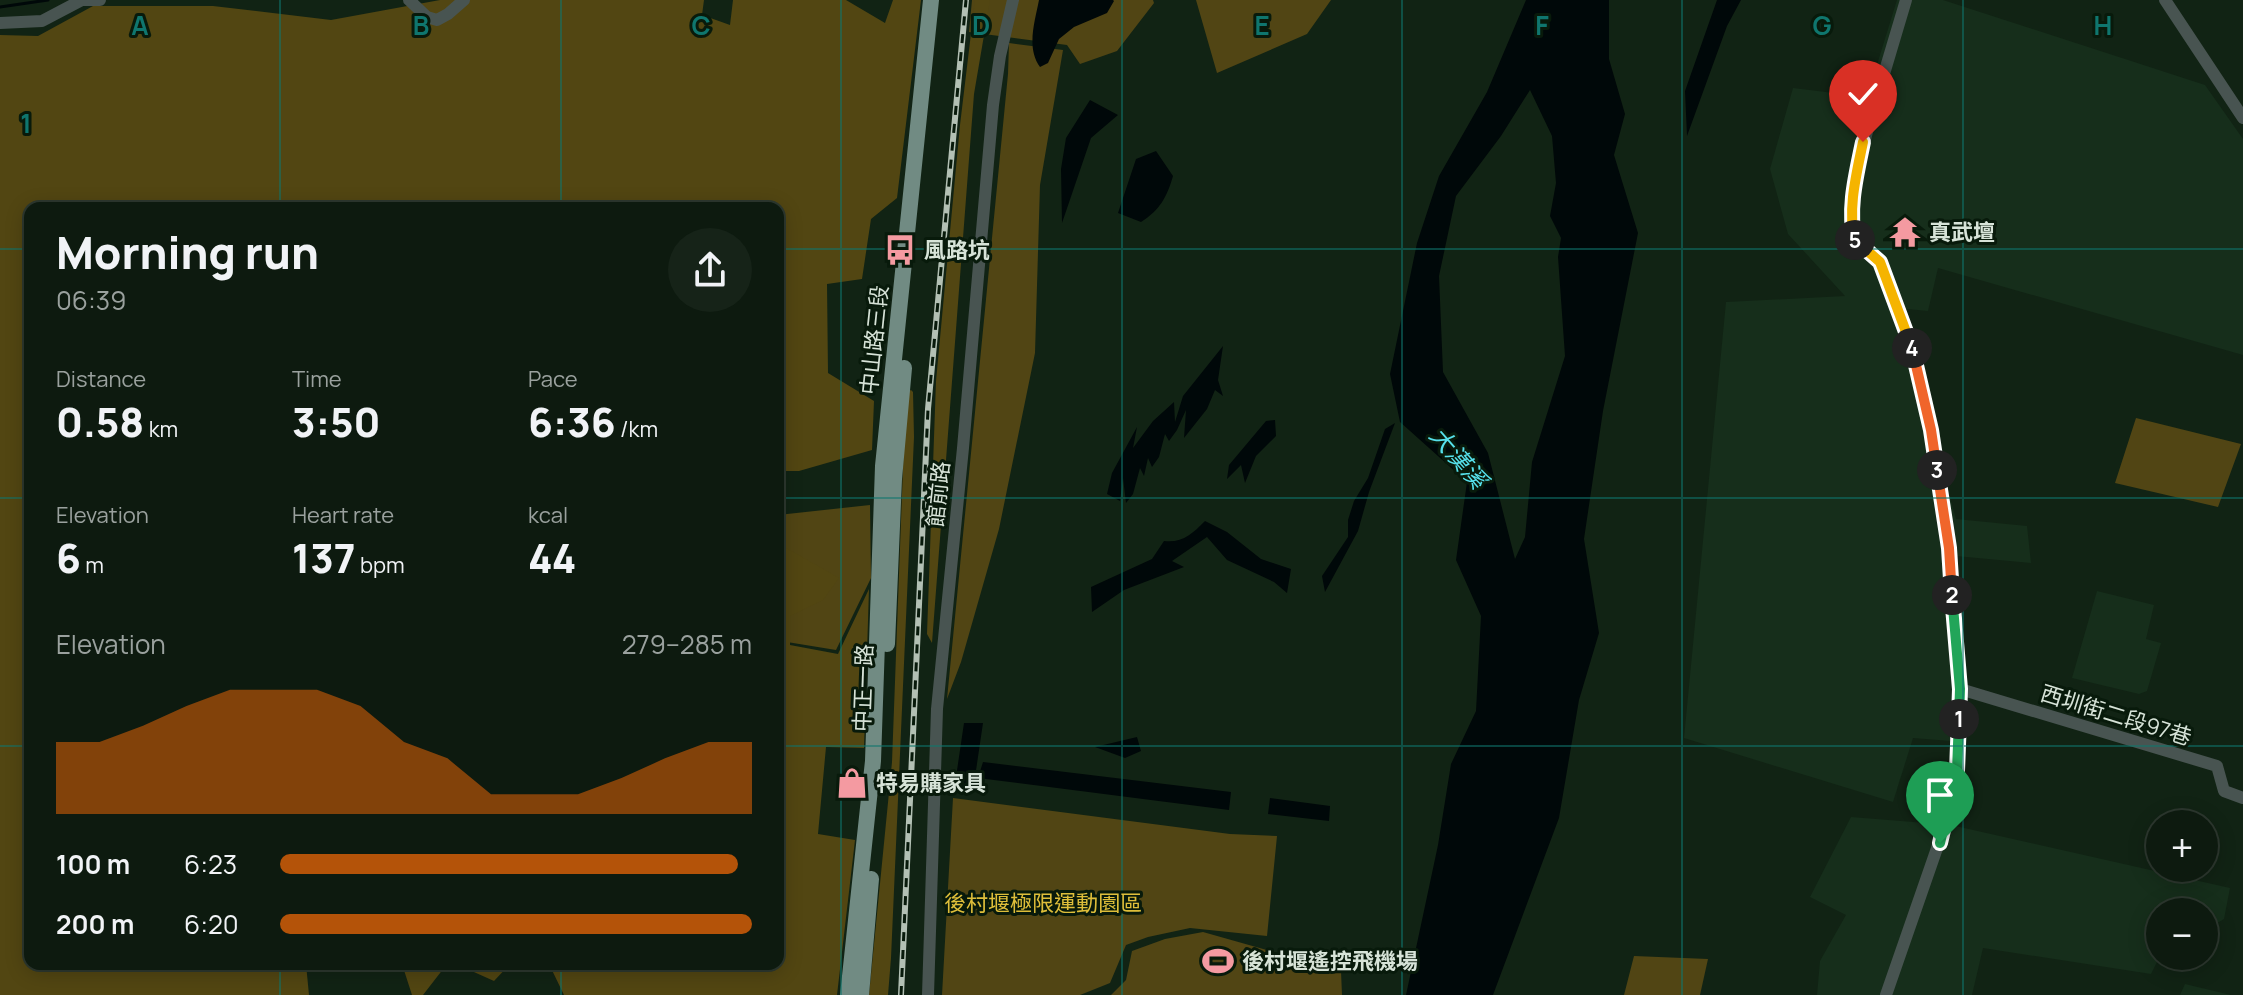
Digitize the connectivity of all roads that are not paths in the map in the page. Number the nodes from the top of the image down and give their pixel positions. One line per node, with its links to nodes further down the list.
1 (100, 0): 9 (street)
2 (409, 0): 3 (street)
3 (464, 0)
4 (931, 0): 12 (main road, 中山路三段)
5 (939, 0): 11 (main road, 中山路三段)
6 (1013, 0): 17 (street, 館前路)
7 (1906, 0): 13 (street)
8 (2165, 0): 10 (street)
9 (0, 23)
10 (2243, 118)
11 (894, 479): 16 (main road, 中正一路)
12 (881, 493): 15 (main road, 中正一路)
13 (1960, 689): 14 (street, 西圳街二段97巷); 18 (street)
14 (2243, 798)
15 (848, 995)
16 (861, 995)
17 (928, 995)
18 (1886, 995)

